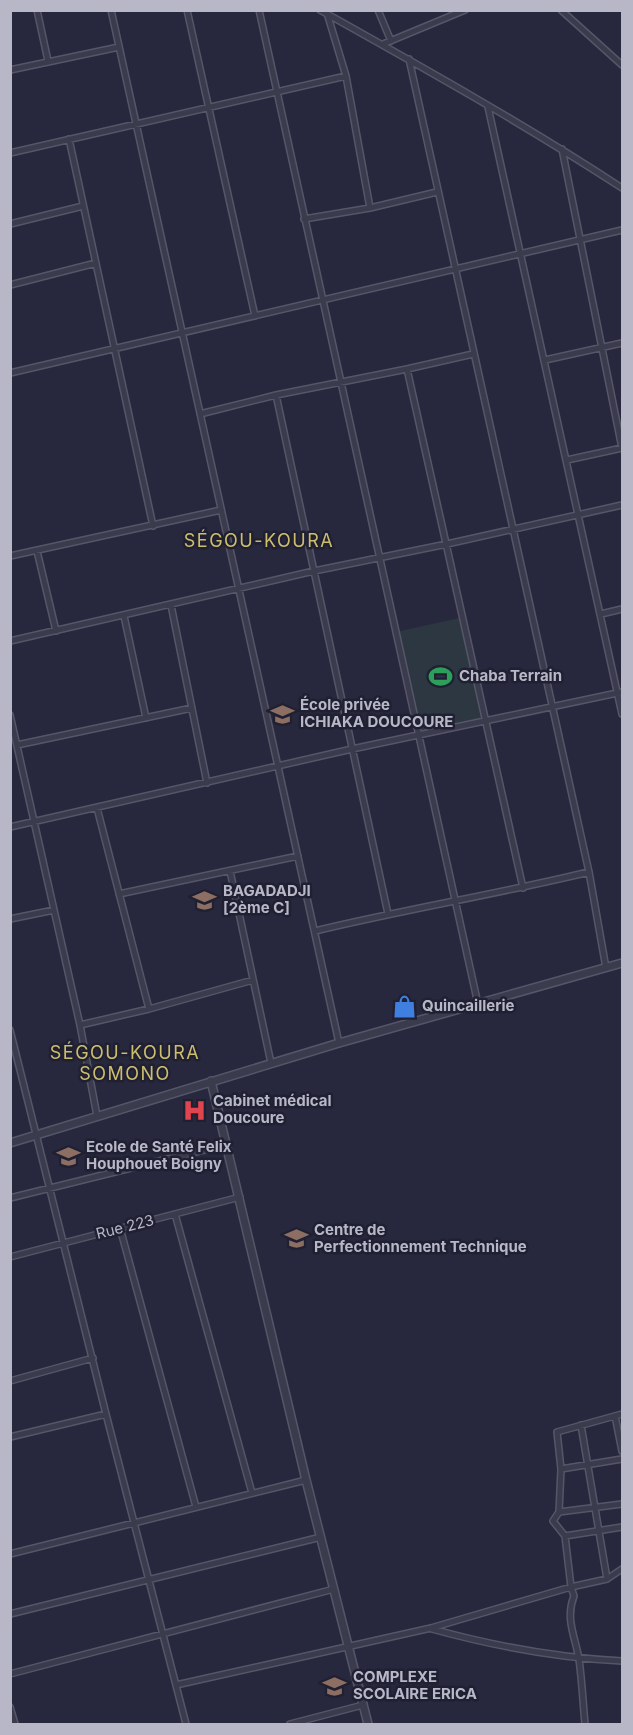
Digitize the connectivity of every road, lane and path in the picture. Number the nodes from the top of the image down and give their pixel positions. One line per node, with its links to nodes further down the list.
1 (37, 10): 15 (street)
2 (111, 10): 13 (street)
3 (187, 10): 21 (street)
4 (258, 10): 19 (street)
5 (320, 10): 9 (street)
6 (378, 10): 11 (street)
7 (465, 10): 10 (street)
8 (561, 10): 16 (street)
9 (327, 13): 12 (street); 18 (street)
10 (448, 14): 11 (street)
11 (391, 41): 12 (street)
12 (383, 44): 14 (street)
13 (119, 47): 15 (street); 22 (street)
14 (409, 59): 20 (street); 27 (street)
15 (48, 61): 17 (street)
16 (622, 64)
17 (10, 70)
18 (346, 76): 19 (street); 29 (street)
19 (276, 93): 21 (street); 30 (street)
20 (488, 107): 24 (street); 34 (street)
21 (209, 109): 22 (street); 39 (street)
22 (136, 125): 23 (street); 40 (street)
23 (69, 139): 25 (street); 28 (street)
24 (562, 149): 26 (street); 33 (street)
25 (10, 153)
26 (622, 188)
27 (437, 192): 29 (street); 36 (street)
28 (83, 206): 31 (street); 35 (street)
29 (370, 208): 30 (street)
30 (304, 219): 38 (street)
31 (10, 224)
32 (622, 231): 33 (street)
33 (580, 240): 34 (street); 42 (street)
34 (522, 254): 36 (street); 45 (street)
35 (96, 263): 37 (street); 43 (street)
36 (455, 270): 38 (street); 44 (street)
37 (10, 285)
38 (321, 301): 39 (street); 48 (street)
39 (255, 316): 40 (street)
40 (182, 333): 43 (street); 50 (street)
41 (622, 343): 42 (street)
42 (602, 347): 45 (street); 51 (street)
43 (115, 349): 47 (street); 56 (street)
44 (473, 354): 46 (street); 57 (street)
45 (545, 360): 52 (street)
46 (407, 369): 48 (street); 58 (street)
47 (10, 373)
48 (340, 381): 49 (street); 61 (street)
49 (276, 395): 50 (street); 62 (street)
50 (200, 414): 54 (street)
51 (622, 448): 52 (street)
52 (567, 460): 55 (street)
53 (622, 505): 55 (street)
54 (221, 510): 56 (street); 63 (street)
55 (579, 514): 57 (street); 66 (street)
56 (153, 526): 59 (street)
57 (512, 529): 58 (street); 71 (street)
58 (447, 544): 61 (street); 76 (street)
59 (37, 551): 60 (street); 68 (street)
60 (10, 556)
61 (379, 557): 62 (street); 77 (street)
62 (314, 571): 63 (street); 79 (street)
63 (239, 590): 64 (street); 80 (street)
64 (171, 605): 67 (street); 72 (street)
65 (622, 609): 66 (street)
66 (601, 614): 70 (street)
67 (124, 616): 68 (street); 75 (street)
68 (56, 631): 69 (street)
69 (10, 641)
70 (620, 692): 71 (street); 73 (street)
71 (552, 707): 76 (street); 87 (street)
72 (192, 708): 75 (street); 81 (street)
73 (622, 714)
74 (10, 715): 78 (street)
75 (146, 718): 78 (street)
76 (487, 720): 77 (street); 88 (street)
77 (419, 735): 79 (street); 90 (street)
78 (17, 745): 83 (street)
79 (352, 749): 80 (street); 92 (street)
80 (278, 767): 81 (street); 85 (street)
81 (207, 783): 82 (street)
82 (97, 808): 83 (street); 89 (street)
83 (34, 821): 84 (street); 91 (street)
84 (10, 826)
85 (298, 856): 86 (street); 94 (street)
86 (230, 871): 89 (street); 97 (street)
87 (589, 872): 88 (street); 96 (street)
88 (523, 888): 90 (street)
89 (119, 894): 99 (street)
90 (455, 899): 92 (street); 98 (street)
91 (54, 910): 93 (street); 100 (street)
92 (388, 914): 94 (street)
93 (10, 919)
94 (315, 931): 102 (street)
95 (622, 963): 96 (street)
96 (606, 968): 98 (street)
97 (253, 980): 99 (street); 104 (street)
98 (478, 1004): 102 (street)
99 (149, 1009): 100 (street)
100 (80, 1025): 106 (street)
101 (10, 1030): 103 (street)
102 (339, 1042): 104 (street)
103 (13, 1048): 107 (street)
104 (271, 1063): 105 (street)
105 (211, 1081): 106 (street); 109 (street)
106 (97, 1116): 107 (street)
107 (36, 1135): 108 (street); 110 (street)
108 (10, 1143)
109 (228, 1144): 110 (street); 111 (street)
110 (51, 1189): 112 (street); 115 (street)
111 (240, 1197): 113 (street, Rue 223); 128 (street)
112 (10, 1198)
113 (175, 1214): 114 (street, Rue 223); 129 (street)
114 (120, 1228): 115 (street, Rue 223); 131 (street)
115 (64, 1243): 116 (street, Rue 223); 117 (street)
116 (10, 1257)
117 (93, 1358): 118 (street); 119 (street)
118 (10, 1381)
119 (106, 1414): 123 (street); 134 (street)
120 (622, 1414): 121 (street)
121 (615, 1416): 122 (street); 124 (street)
122 (581, 1425): 126 (street); 127 (street)
123 (10, 1437)
124 (622, 1451)
125 (622, 1459): 126 (street)
126 (588, 1465): 127 (street); 132 (street)
127 (561, 1469): 133 (street)
128 (306, 1480): 129 (street); 138 (street)
129 (252, 1493): 131 (street)
130 (622, 1504): 132 (street)
131 (196, 1507): 134 (street)
132 (595, 1508): 133 (street); 136 (street)
133 (559, 1512): 137 (street)
134 (135, 1523): 139 (street); 142 (street)
135 (622, 1527): 136 (street)
136 (598, 1530): 137 (street); 141 (street)
137 (564, 1536): 143 (street)
138 (321, 1537): 142 (street); 144 (street)
139 (10, 1554)
140 (622, 1569): 141 (street)
141 (607, 1579): 143 (street)
142 (149, 1580): 145 (street); 147 (street)
143 (571, 1587): 146 (street); 149 (street)
144 (334, 1590): 147 (street); 148 (street)
145 (10, 1614)
146 (431, 1628): 148 (street); 149 (street)
147 (163, 1634): 151 (street); 152 (street)
148 (349, 1647): 152 (street); 153 (street)
149 (579, 1659): 150 (street); 159 (street)
150 (622, 1661)
151 (10, 1674)
152 (176, 1685): 156 (street)
153 (363, 1706): 157 (street); 158 (street)
154 (10, 1707): 155 (street)
155 (15, 1725)
156 (186, 1725)
157 (290, 1725)
158 (368, 1725)
159 (585, 1725)

